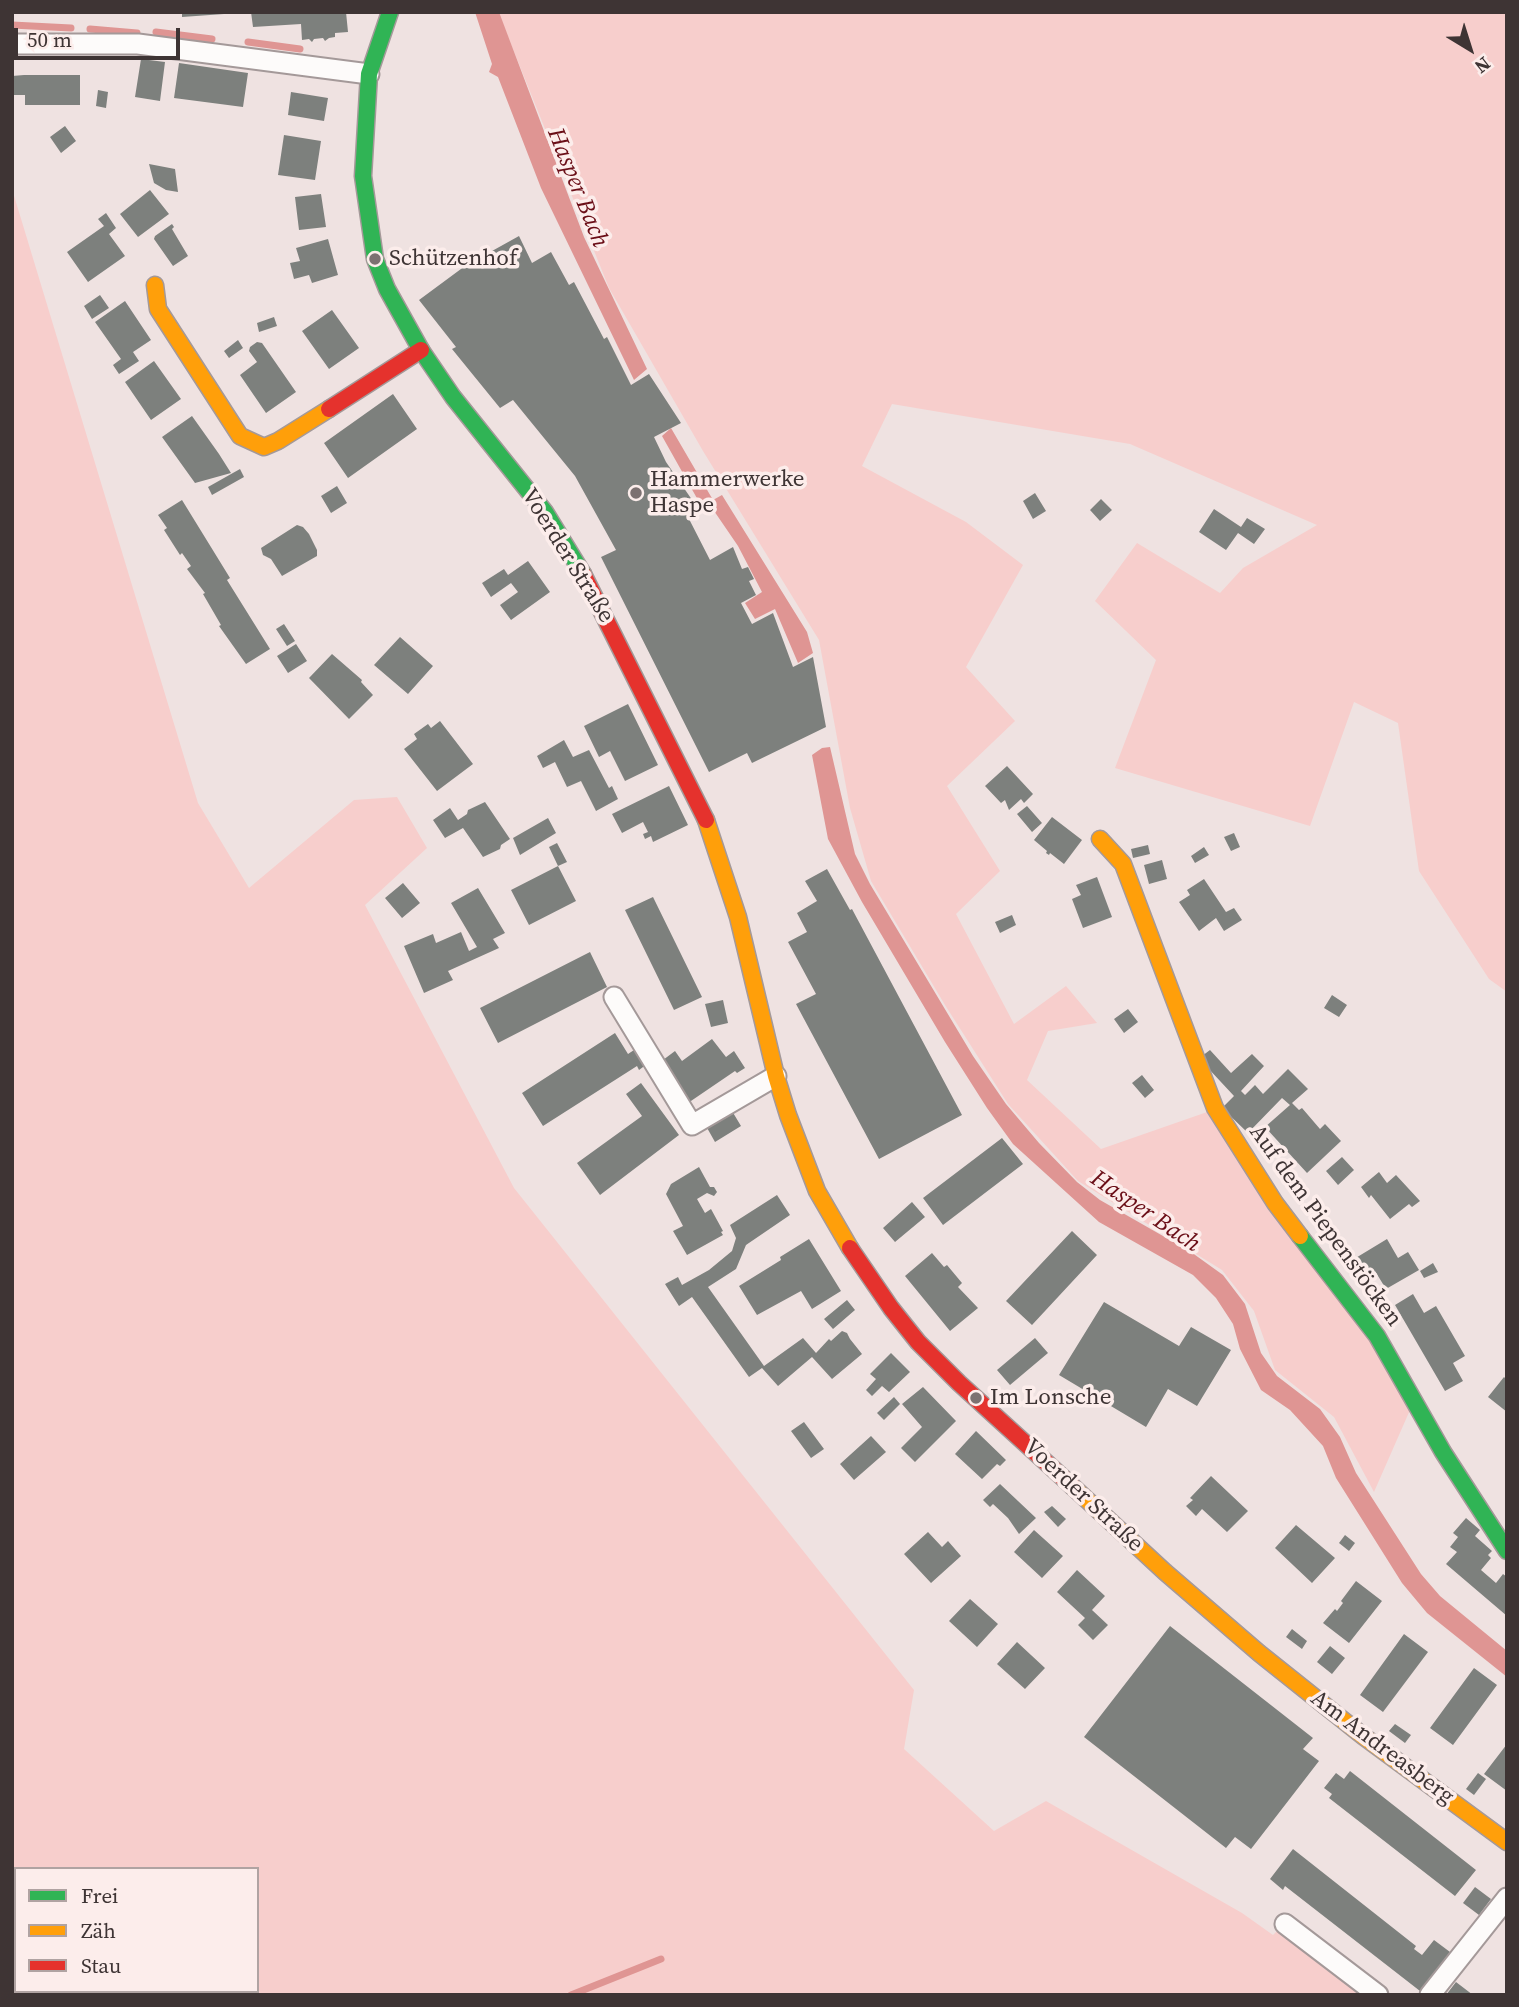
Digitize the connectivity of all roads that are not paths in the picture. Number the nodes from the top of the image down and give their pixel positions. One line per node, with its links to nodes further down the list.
1 (390, 12): 3 (main road, Voerder Straße)
2 (12, 44): 3 (street)
3 (369, 74): 5 (main road, Voerder Straße)
4 (155, 285): 5 (main road)
5 (421, 350): 8 (main road, Voerder Straße)
6 (1100, 839): 9 (main road, Auf dem Piepenstöcken)
7 (614, 998): 8 (street)
8 (776, 1076): 10 (main road, Voerder Straße)
9 (1507, 1551)
10 (1259, 1653): 11 (main road, Am Andreasberg)
11 (1507, 1842)
12 (1507, 1898): 15 (street)
13 (1285, 1924): 14 (street)
14 (1378, 1995)
15 (1430, 1995)

